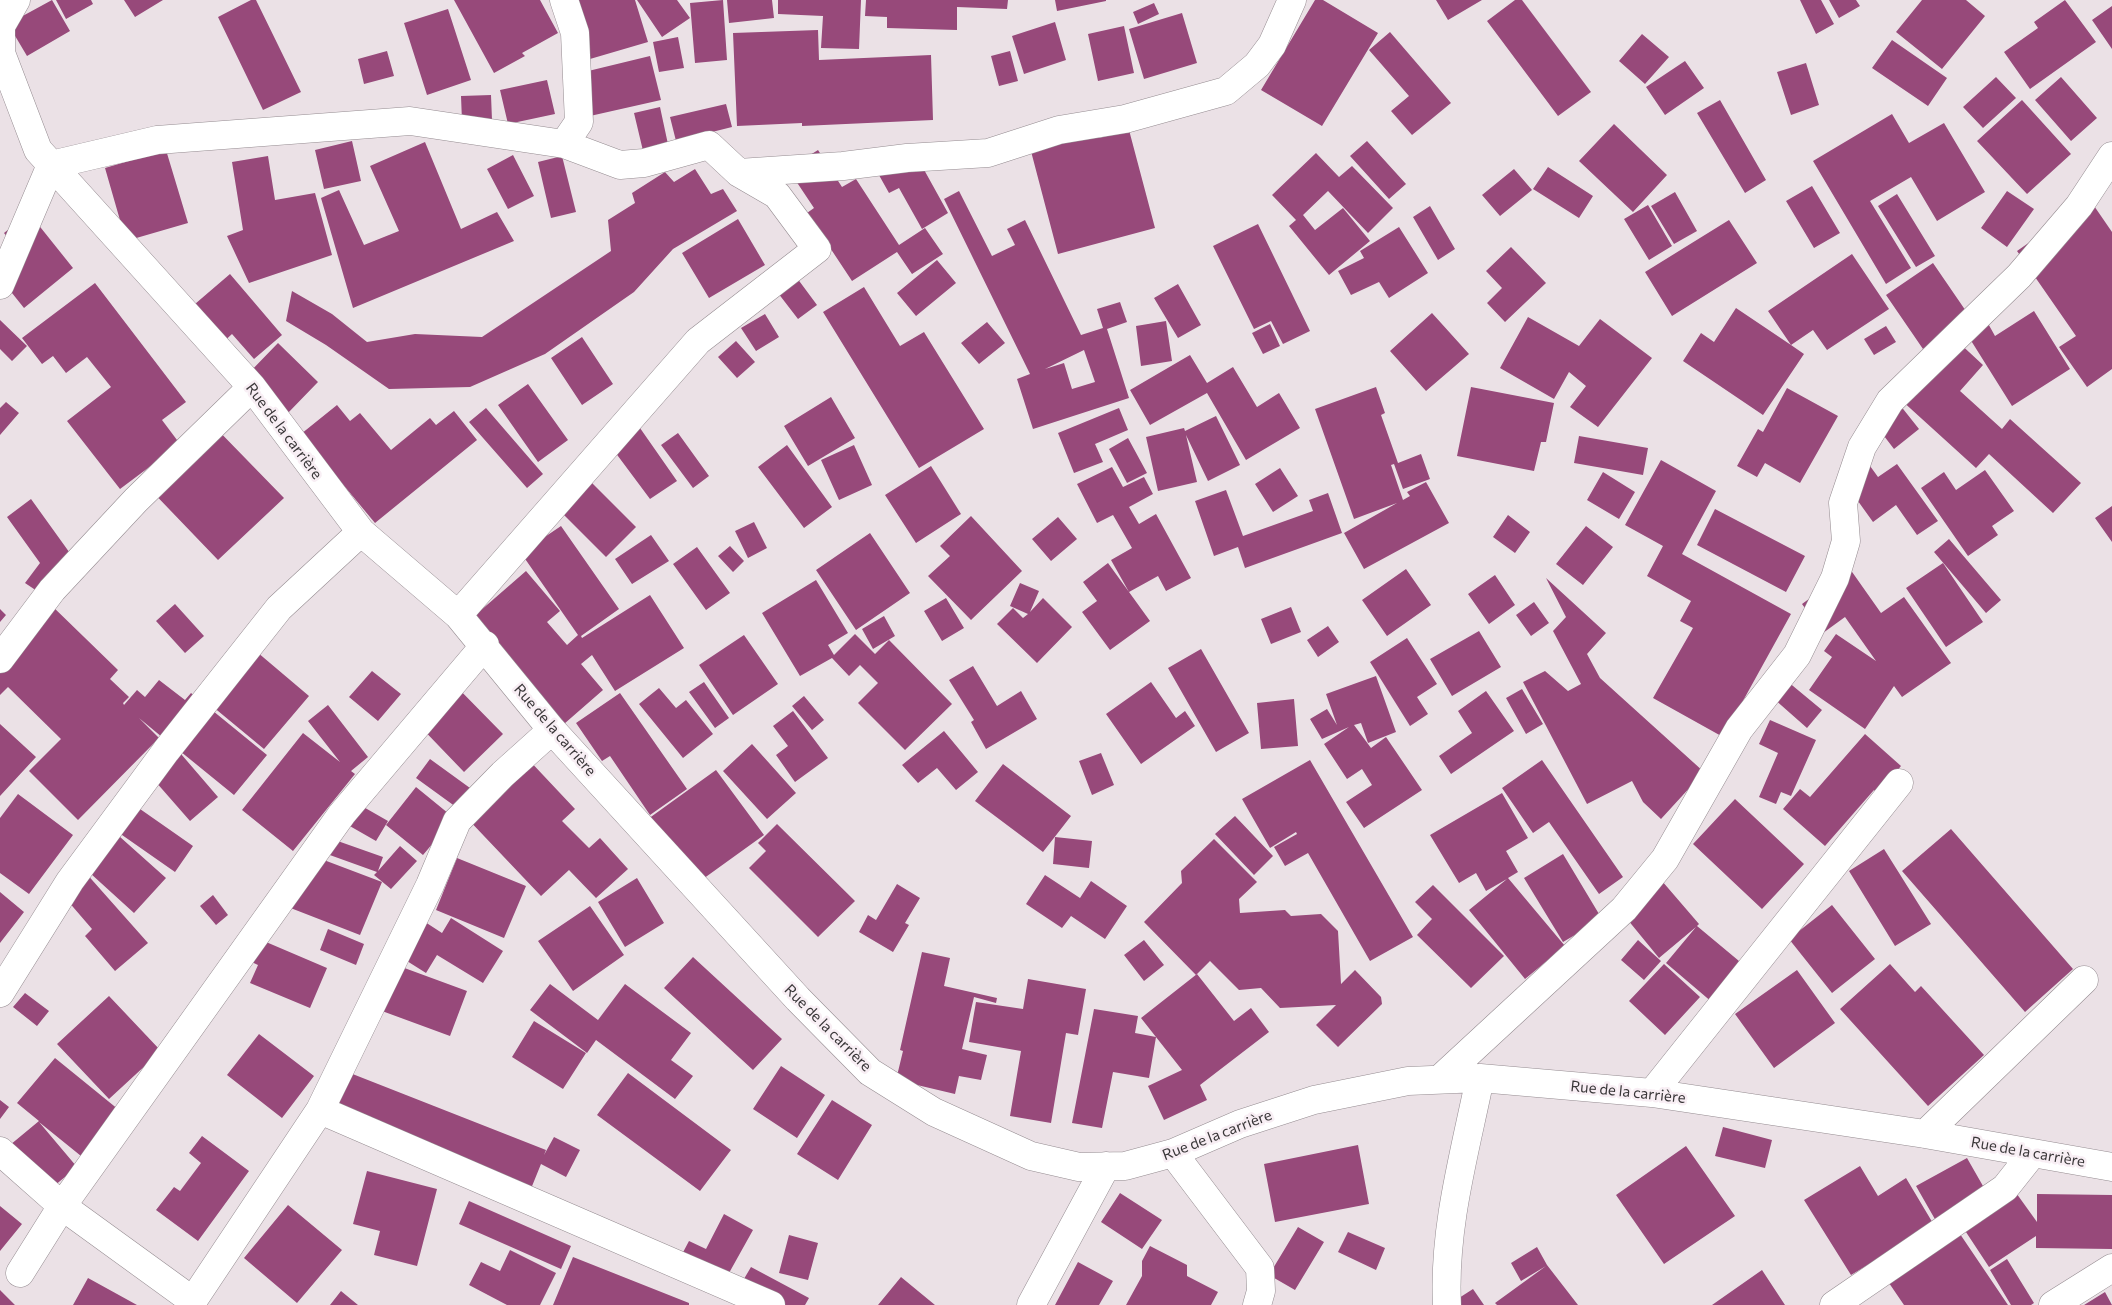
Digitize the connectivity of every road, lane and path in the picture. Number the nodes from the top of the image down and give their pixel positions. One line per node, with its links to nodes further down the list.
1 (16, 0): 6 (street, Rue de la carrière)
2 (564, 0): 4 (street)
3 (1292, 0): 7 (street)
4 (564, 144): 6 (street); 7 (street)
5 (2112, 156): 19 (street)
6 (51, 165): 8 (street); 9 (street, Rue de la carrière)
7 (739, 173): 11 (street)
8 (0, 286)
9 (252, 387): 10 (street, Rue de la carrière); 13 (street)
10 (361, 532): 11 (street, Rue de la carrière); 17 (street)
11 (458, 615): 12 (street, Rue de la carrière)
12 (485, 645): 14 (street, Rue de la carrière); 28 (street)
13 (0, 659)
14 (552, 730): 21 (street); 26 (street, Rue de la carrière)
15 (1899, 784): 20 (street)
16 (2084, 980): 22 (street)
17 (0, 993)
18 (1480, 1078): 19 (street, Rue de la carrière); 20 (street, Rue de la carrière); 35 (street)
19 (1440, 1080): 24 (street, Rue de la carrière)
20 (1652, 1093): 22 (street, Rue de la carrière)
21 (320, 1110): 31 (street); 32 (street)
22 (1925, 1134): 25 (street, Rue de la carrière)
23 (0, 1150): 28 (street)
24 (1173, 1153): 26 (street, Rue de la carrière); 34 (street)
25 (2032, 1154): 27 (street, Rue de la carrière); 36 (street)
26 (1106, 1166): 33 (street)
27 (2112, 1166)
28 (62, 1206): 30 (street); 31 (street)
29 (2112, 1268): 37 (street)
30 (20, 1273)
31 (192, 1303)
32 (771, 1305)
33 (1031, 1305)
34 (1257, 1305)
35 (1447, 1305)
36 (1834, 1305)
37 (2053, 1305)

